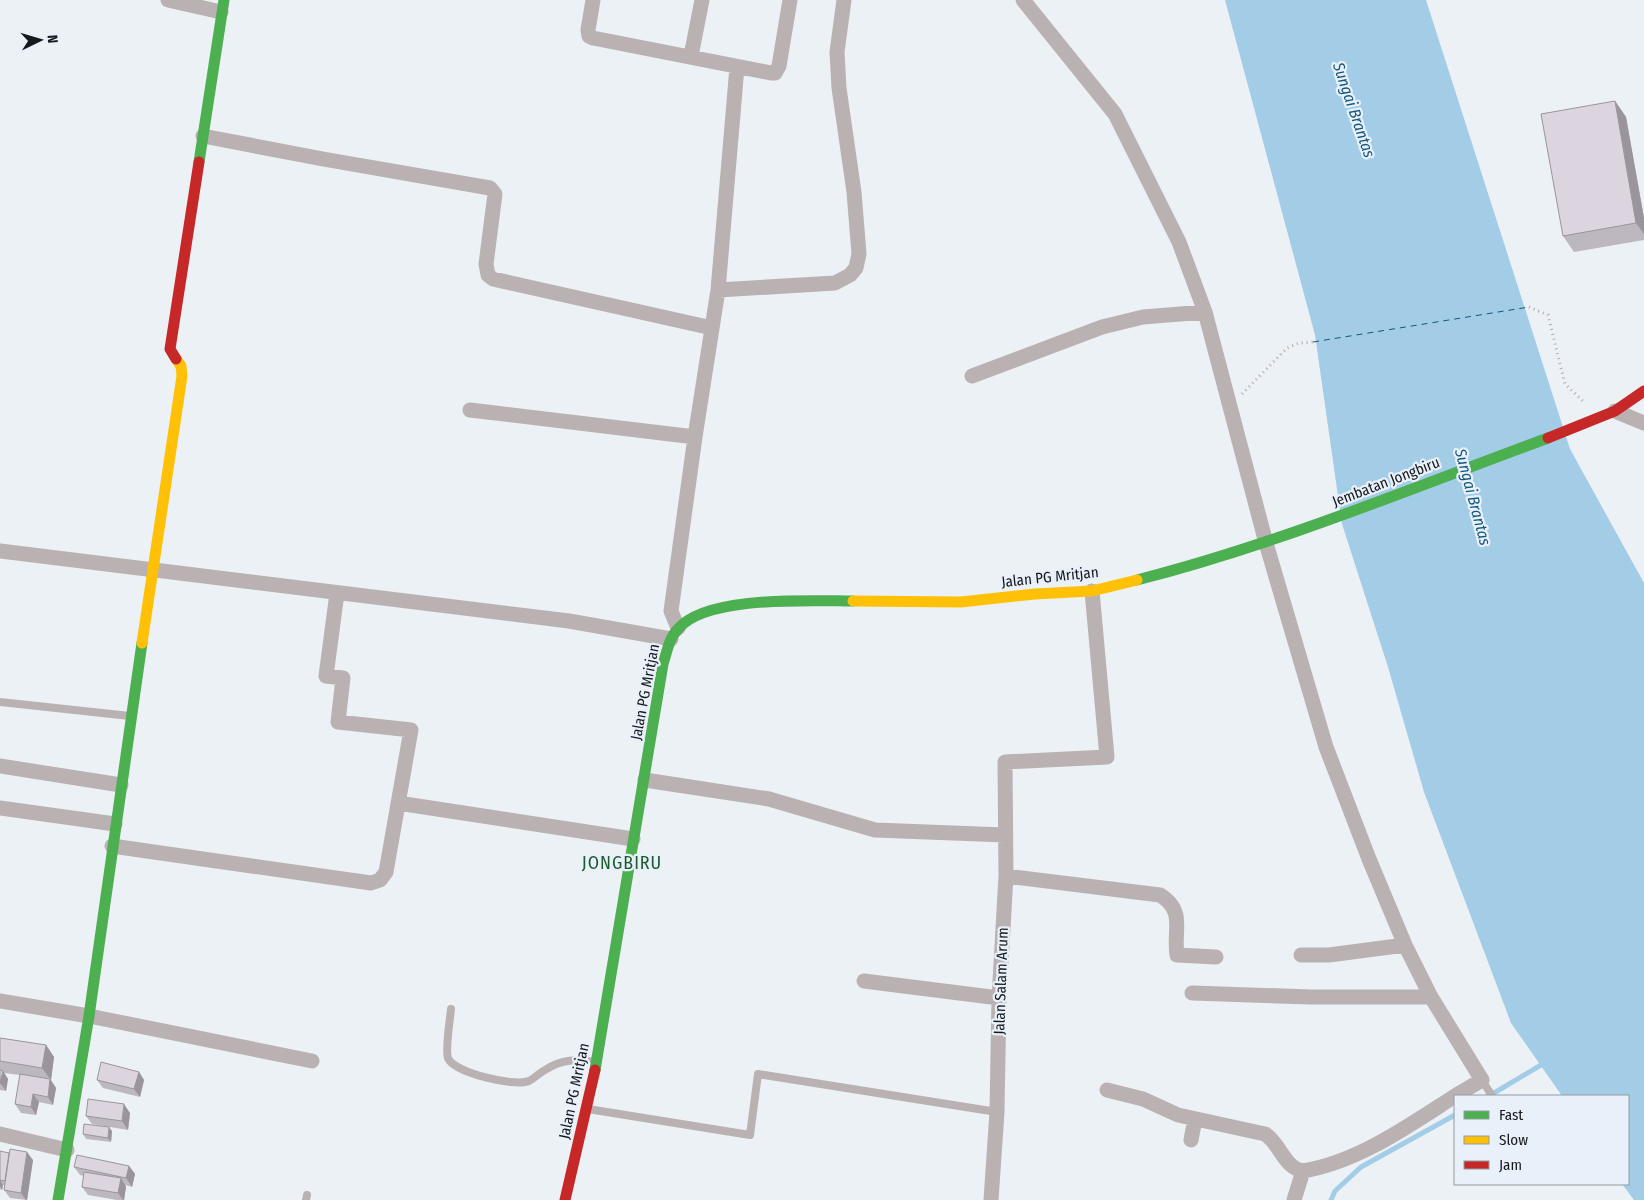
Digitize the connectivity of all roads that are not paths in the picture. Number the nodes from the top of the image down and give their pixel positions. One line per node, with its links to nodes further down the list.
1 (168, 0): 7 (street)
2 (593, 0): 8 (street)
3 (702, 0): 8 (street)
4 (790, 0): 9 (street)
5 (844, 0): 11 (street)
6 (1023, 0): 12 (street)
7 (222, 6): 10 (main road)
8 (691, 56): 9 (street)
9 (737, 67): 11 (street)
10 (203, 136): 13 (street); 24 (main road)
11 (718, 290): 13 (street)
12 (1205, 312): 14 (street); 20 (street)
13 (712, 328): 19 (street)
14 (972, 376)
15 (1644, 391): 17 (main road, Jembatan Jongbiru)
16 (470, 410): 19 (street)
17 (1615, 411): 18 (street); 21 (main road, Jembatan Jongbiru)
18 (1644, 423)
19 (695, 437): 29 (street)
20 (1260, 535): 21 (main road, Jalan PG Mritjan); 26 (main road, Jalan PG Mritjan); 42 (street)
21 (1287, 535)
22 (1218, 545): 26 (main road)
23 (0, 551): 24 (street)
24 (154, 570): 28 (street); 31 (main road)
25 (1210, 572): 26 (main road)
26 (1161, 573): 27 (main road, Jalan PG Mritjan)
27 (1092, 591): 29 (main road, Jalan PG Mritjan); 38 (street, Jalan Salam Arum)
28 (337, 593): 29 (street); 35 (street)
29 (674, 633): 33 (main road, Jalan PG Mritjan)
30 (0, 702): 31 (lane)
31 (132, 716): 34 (main road)
32 (0, 766): 34 (street)
33 (645, 780): 38 (street); 39 (main road, Jalan PG Mritjan)
34 (121, 785): 37 (main road)
35 (398, 803): 39 (street); 40 (street)
36 (0, 808): 37 (street)
37 (115, 824): 40 (main road)
38 (1006, 835): 41 (street, Jalan Salam Arum)
39 (633, 839): 53 (main road, Jalan PG Mritjan)
40 (112, 846): 51 (main road)
41 (1006, 876): 44 (street); 48 (street, Jalan Salam Arum)
42 (1405, 945): 43 (street); 47 (street)
43 (1301, 955)
44 (1216, 957)
45 (864, 981): 48 (street)
46 (1192, 993): 47 (street)
47 (1431, 996): 54 (street)
48 (999, 998): 60 (street, Jalan Salam Arum)
49 (0, 1001): 51 (street)
50 (451, 1008): 53 (lane)
51 (89, 1016): 52 (street); 64 (main road)
52 (312, 1061)
53 (597, 1062): 59 (main road, Jalan PG Mritjan)
54 (1482, 1080): 56 (street); 57 (lane)
55 (1108, 1090): 61 (street)
56 (1457, 1095)
57 (1491, 1095)
58 (1454, 1097): 65 (street)
59 (586, 1109): 60 (lane); 67 (main road, Jalan PG Mritjan)
60 (997, 1112): 68 (street, Jalan Salam Arum)
61 (1195, 1119): 63 (street); 65 (street)
62 (0, 1134): 64 (street)
63 (1191, 1140)
64 (67, 1150): 66 (main road)
65 (1302, 1171): 69 (street)
66 (58, 1200)
67 (565, 1200)
68 (991, 1200)
69 (1294, 1200)

